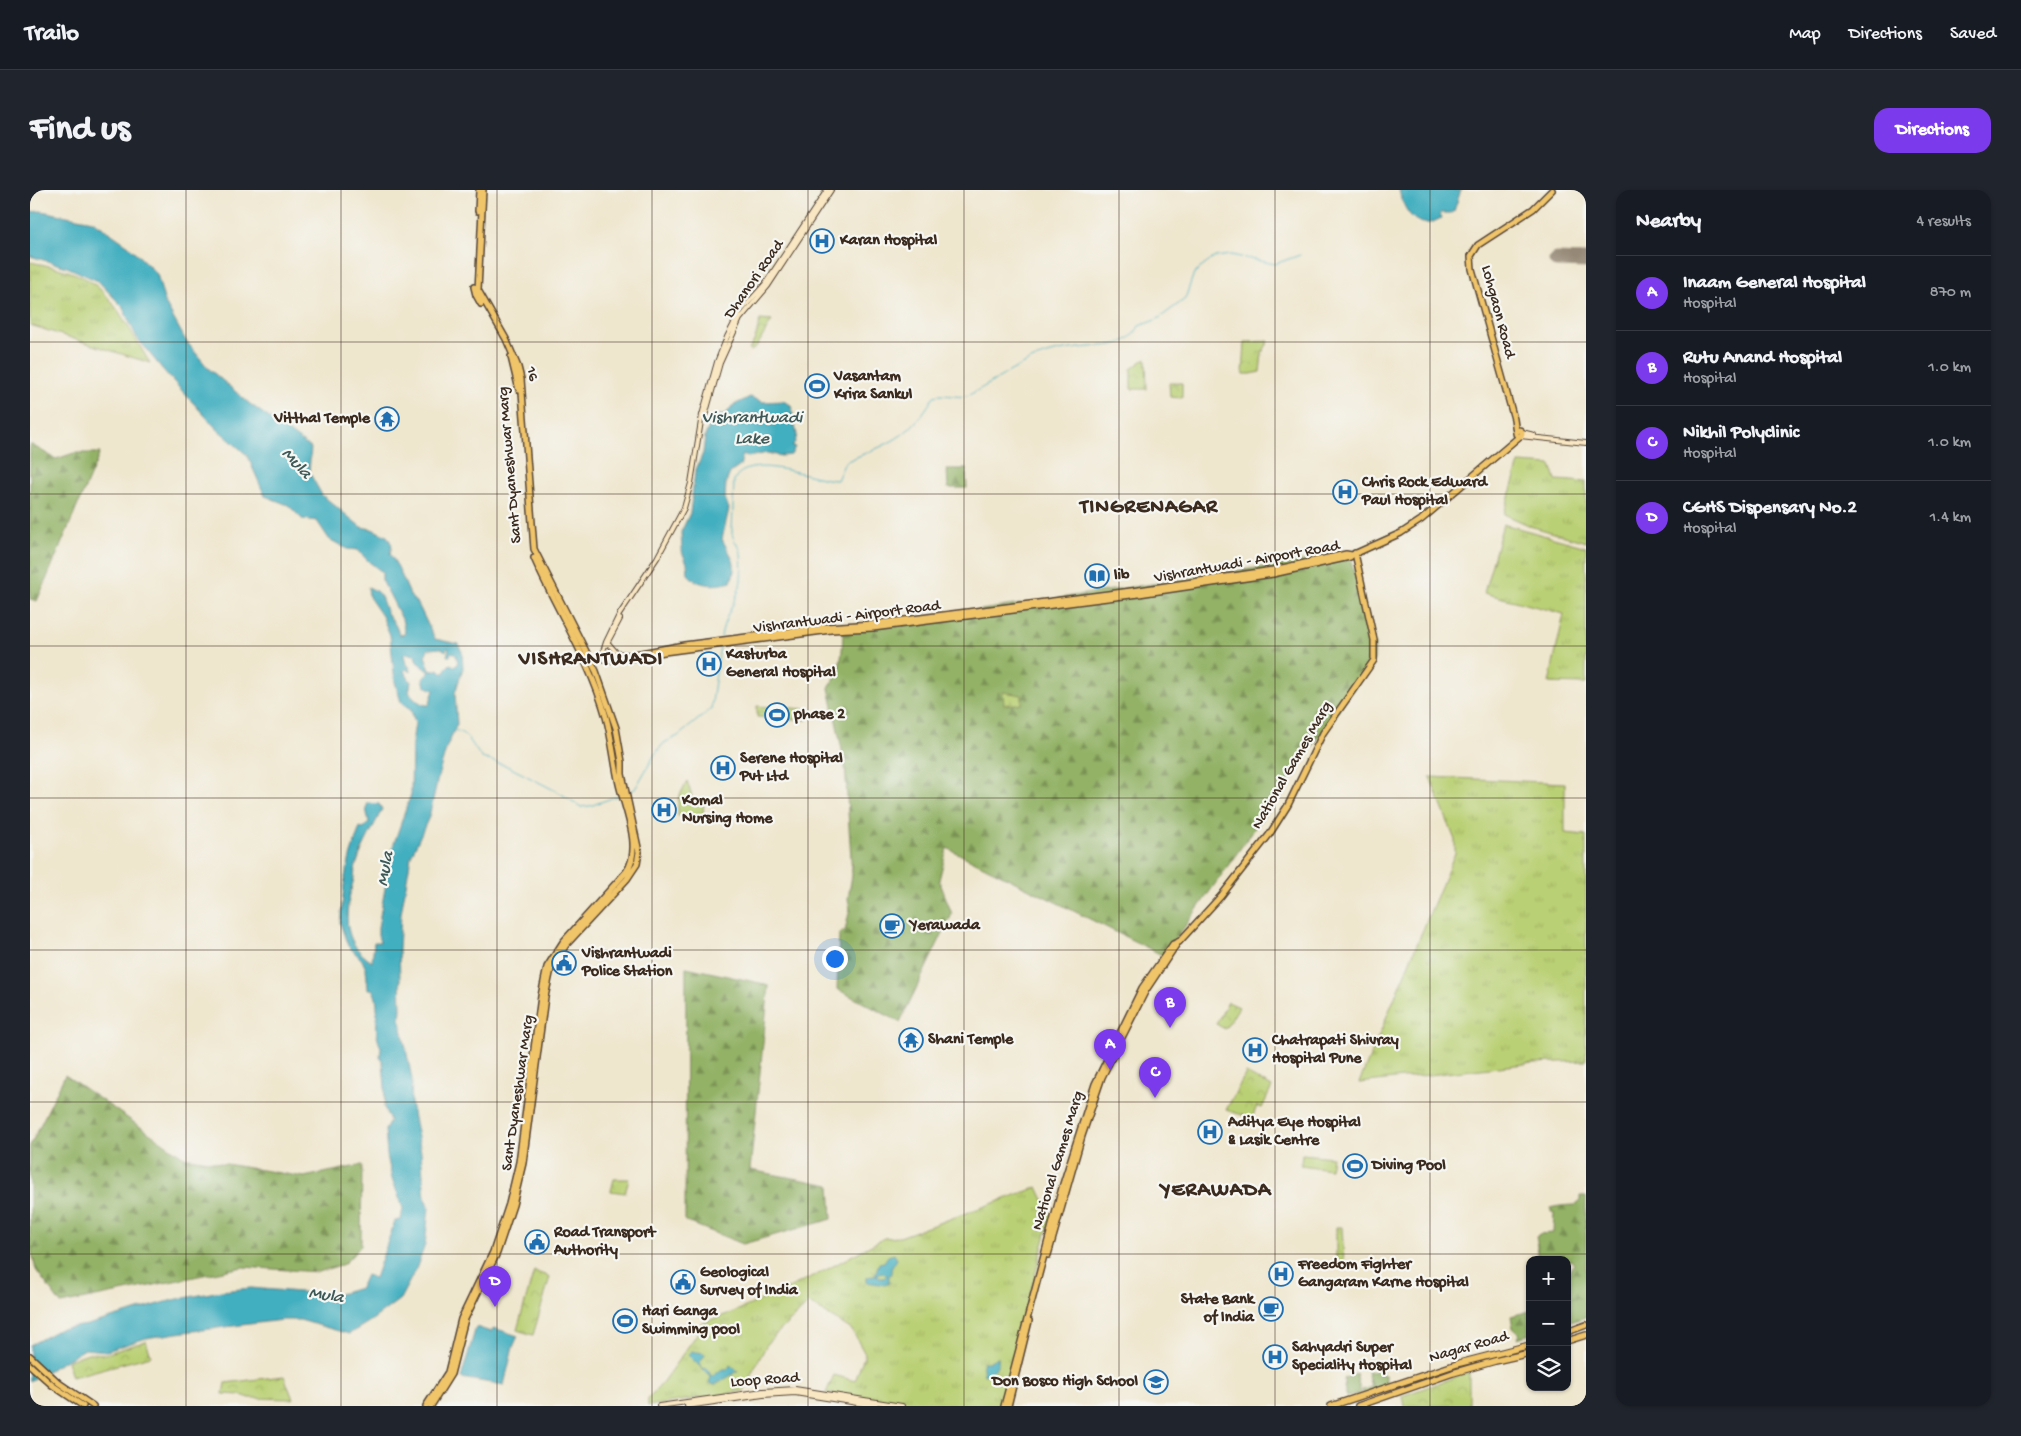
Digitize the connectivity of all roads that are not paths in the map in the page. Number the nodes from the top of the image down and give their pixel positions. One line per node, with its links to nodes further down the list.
1 (481, 190): 6 (main road, 16)
2 (829, 190): 9 (main road, Dhanori Road)
3 (1552, 190): 4 (main road, Lohgaon Road)
4 (1519, 434): 5 (main road); 5 (main road); 7 (main road)
5 (1586, 442)
6 (531, 533): 8 (main road, 16); 13 (main road, Sant Dyaneshwar Marg)
7 (1354, 554): 12 (main road, Vishrantwadi - Airport Road); 25 (main road, National Games Marg)
8 (547, 577): 11 (main road, Sant Dyaneshwar Marg)
9 (607, 644): 10 (main road); 12 (main road, Dhanori Road)
10 (615, 651)
11 (588, 655): 12 (main road); 13 (main road, Sant Dyaneshwar Marg)
12 (600, 658): 13 (main road, Vishrantwadi - Airport Road)
13 (589, 662): 14 (main road, Sant Dyaneshwar Marg)
14 (626, 798): 28 (main road, Sant Dyaneshwar Marg); 29 (main road, Sant Dyaneshwar Marg)
15 (1586, 1325): 16 (highway)
16 (1571, 1331)
17 (1584, 1336): 18 (highway)
18 (1571, 1340)
19 (1526, 1346): 21 (highway, Nagar Road)
20 (1526, 1354): 23 (highway, Nagar Road)
21 (1488, 1355): 23 (highway); 34 (highway, Nagar Road)
22 (30, 1356): 27 (main road)
23 (1490, 1362): 35 (highway, Nagar Road)
24 (30, 1365): 26 (main road)
25 (1006, 1404)
26 (83, 1406)
27 (93, 1406)
28 (426, 1406)
29 (430, 1406)
30 (659, 1406): 33 (main road, Loop Road)
31 (687, 1406): 32 (main road, Loop Road)
32 (876, 1406)
33 (902, 1406)
34 (1331, 1406)
35 (1358, 1406)

